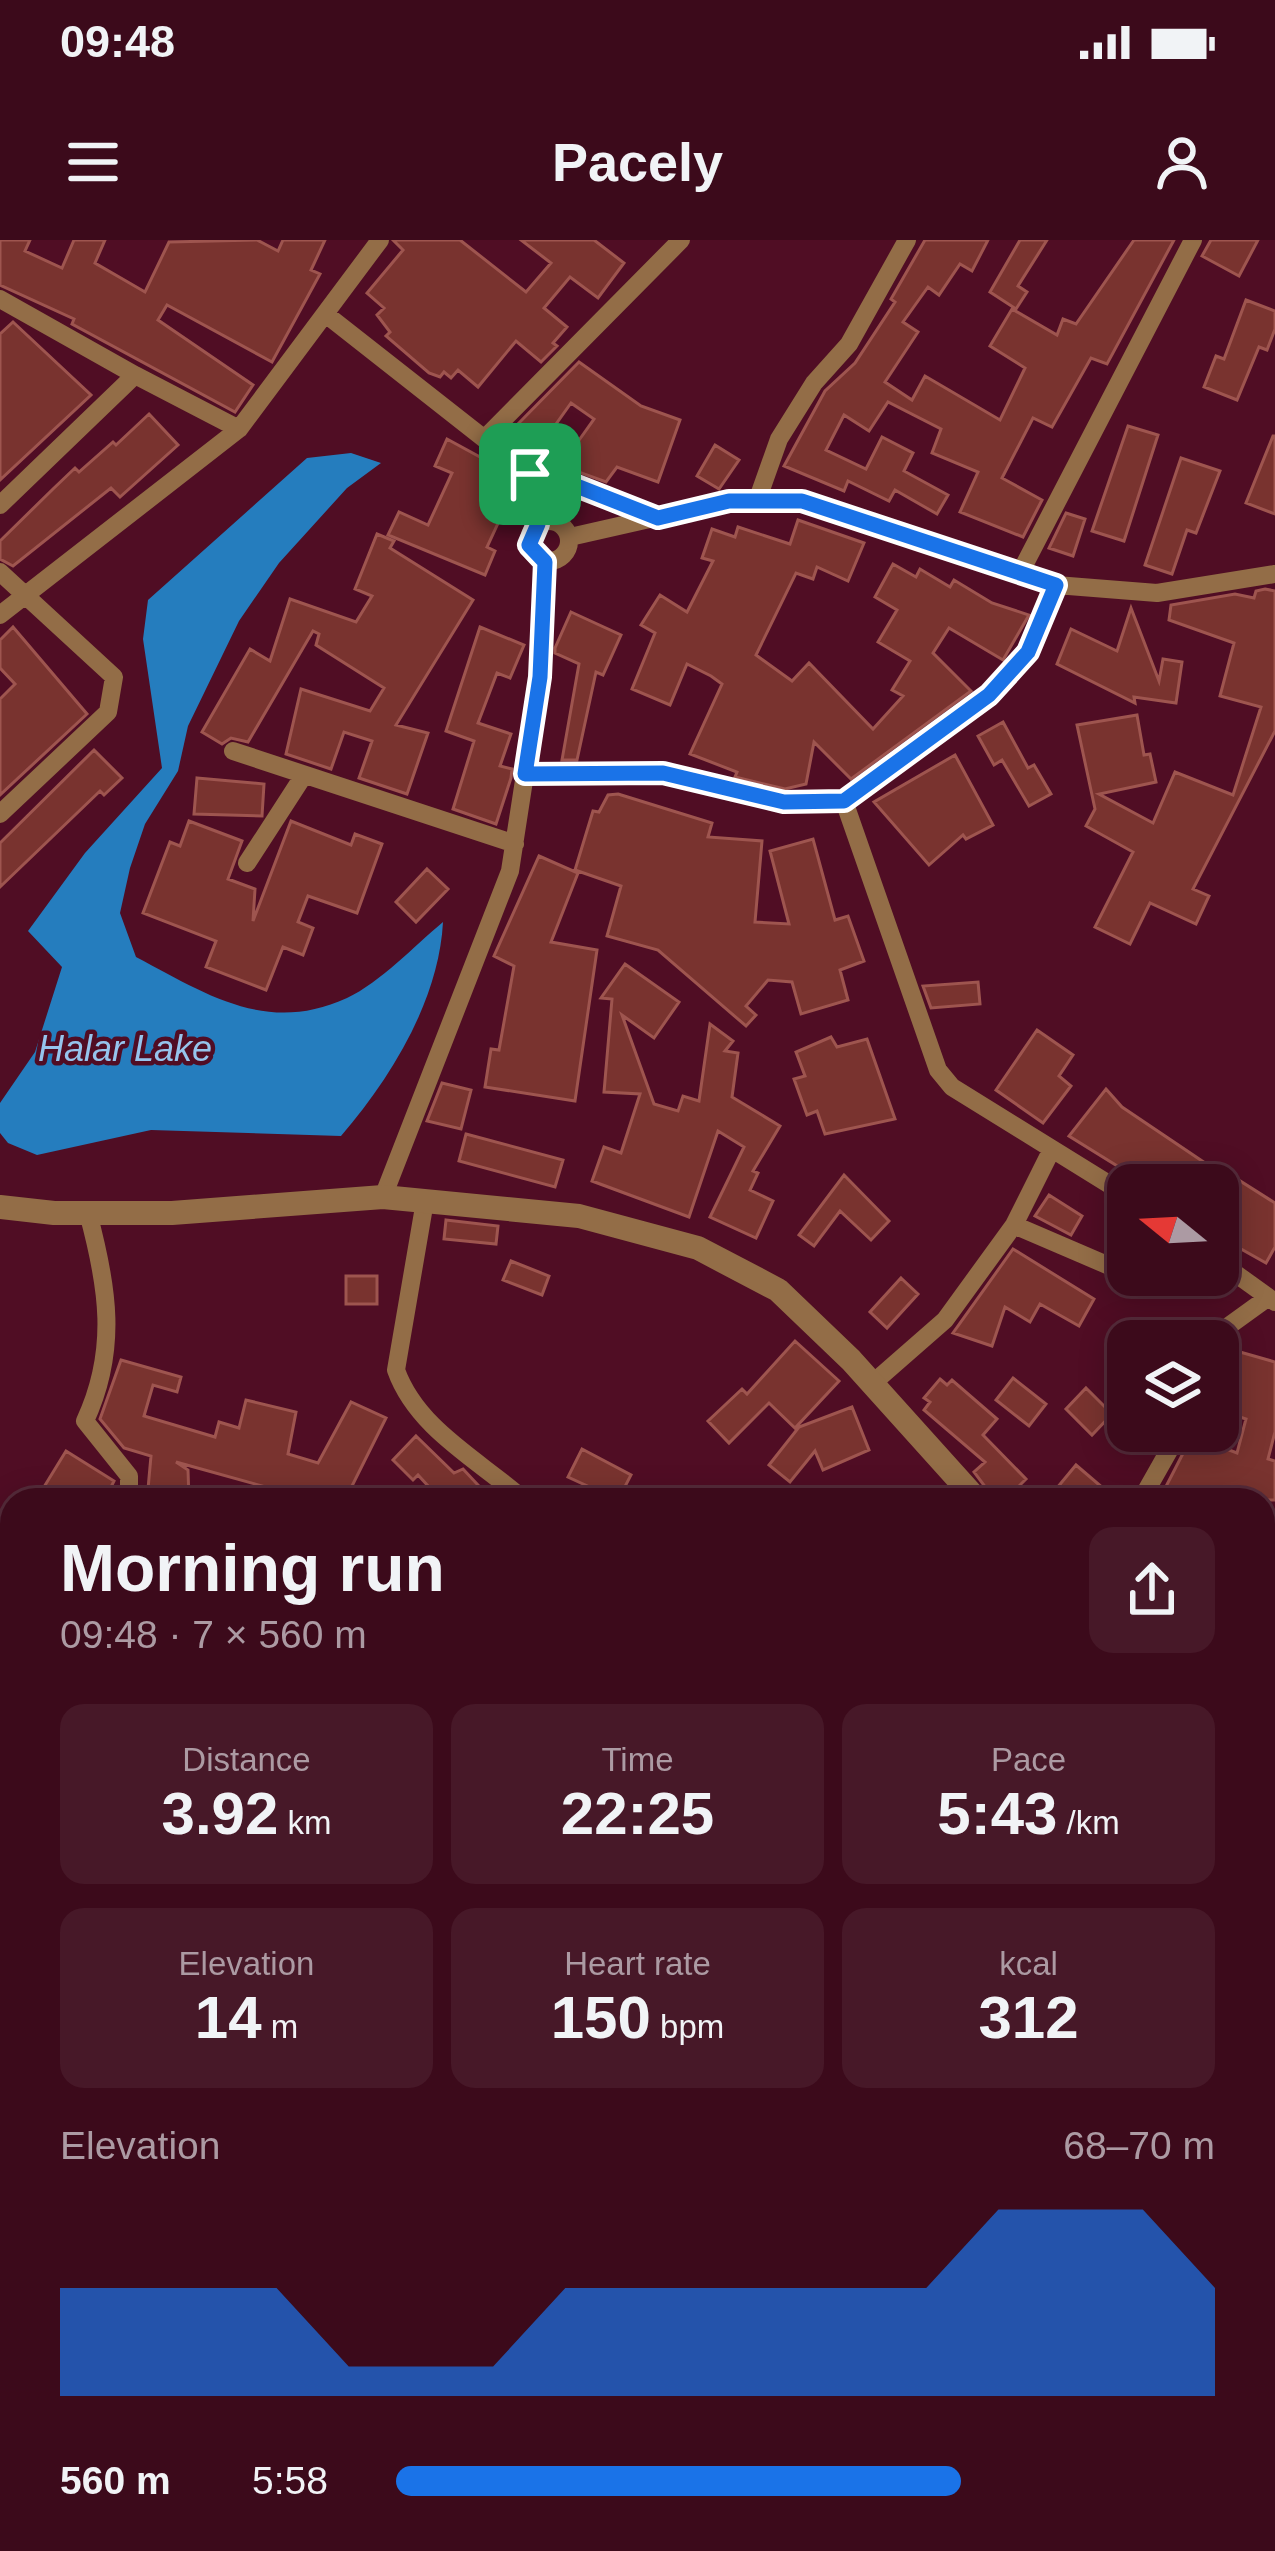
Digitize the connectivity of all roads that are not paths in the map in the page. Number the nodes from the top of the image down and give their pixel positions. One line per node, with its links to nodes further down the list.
1 (380, 240): 6 (street)
2 (681, 240): 9 (street)
3 (907, 240): 11 (street)
4 (1193, 240): 18 (street)
5 (0, 299): 7 (street)
6 (328, 316): 8 (street); 9 (street)
7 (135, 375): 8 (street); 12 (street)
8 (239, 429): 21 (street)
9 (484, 438): 10 (street)
10 (513, 461): 13 (street); 14 (street)
11 (757, 501): 13 (street); 18 (street)
12 (0, 505)
13 (658, 518): 15 (street)
14 (538, 524): 15 (street); 16 (street)
15 (570, 537): 16 (street)
16 (545, 562): 24 (street)
17 (0, 572): 21 (street)
18 (1019, 573): 20 (street)
19 (1275, 574): 20 (street)
20 (1056, 585): 26 (street)
21 (24, 597): 22 (street); 27 (street)
22 (0, 615)
23 (233, 751): 25 (street)
24 (525, 774): 26 (street); 28 (street)
25 (304, 775): 28 (street); 29 (street)
26 (844, 801): 30 (street)
27 (0, 814)
28 (514, 844): 32 (street)
29 (247, 863)
30 (1052, 1149): 31 (street); 36 (street)
31 (1107, 1183)
32 (383, 1197): 33 (street); 35 (street)
33 (425, 1202): 41 (street); 44 (street)
34 (0, 1207): 35 (street)
35 (88, 1213): 43 (street)
36 (1014, 1225): 37 (street); 41 (street)
37 (1107, 1265)
38 (1239, 1277): 39 (street)
39 (1270, 1300): 40 (street)
40 (1238, 1320)
41 (873, 1383): 45 (street)
42 (1168, 1452): 46 (street)
43 (129, 1488)
44 (509, 1488)
45 (966, 1488)
46 (1148, 1488)

